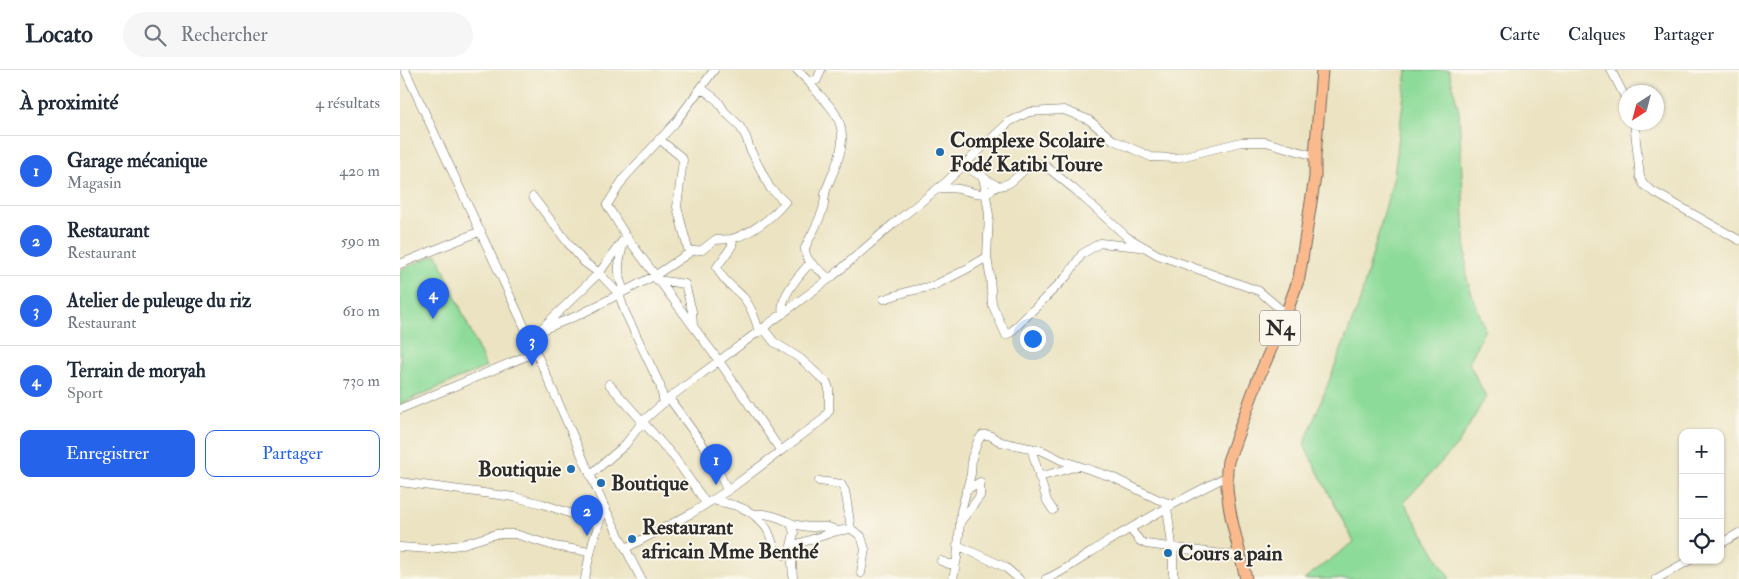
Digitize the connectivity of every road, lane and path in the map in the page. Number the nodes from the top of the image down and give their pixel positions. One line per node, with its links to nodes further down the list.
1 (405, 70): 19 (street)
2 (714, 70): 9 (street)
3 (797, 70): 7 (street)
4 (820, 70): 7 (street)
5 (1322, 70): 12 (highway, N4)
6 (1611, 70): 8 (street)
7 (809, 82): 27 (street)
8 (1619, 85)
9 (698, 92): 11 (street); 21 (street)
10 (1635, 130): 22 (street)
11 (660, 139): 20 (street); 24 (street)
12 (1315, 156): 13 (street); 34 (highway, N4)
13 (963, 165): 14 (street); 16 (street)
14 (983, 176): 15 (street); 17 (street)
15 (997, 186): 17 (street); 23 (street)
16 (938, 188): 17 (street); 30 (street)
17 (984, 193): 25 (street)
18 (533, 197): 28 (street)
19 (481, 231): 26 (street); 38 (street)
20 (626, 236): 28 (street); 29 (street); 31 (street)
21 (732, 239): 24 (street); 36 (street)
22 (1739, 240)
23 (1143, 247): 25 (street); 34 (street)
24 (689, 253): 29 (street)
25 (987, 257): 32 (street)
26 (401, 263)
27 (810, 263): 30 (street); 33 (street)
28 (599, 273): 31 (street); 37 (street)
29 (658, 278): 31 (street); 35 (street); 35 (street)
30 (829, 279): 33 (street)
31 (622, 293): 37 (street); 42 (street)
32 (884, 300)
33 (783, 314): 36 (street)
34 (1286, 314): 50 (highway, N4)
35 (693, 326): 40 (street)
36 (761, 330): 40 (street); 46 (street)
37 (539, 331): 38 (street)
38 (532, 343): 39 (street)
39 (536, 352): 43 (street); 48 (street)
40 (719, 361): 42 (street); 46 (street)
41 (609, 384): 44 (street)
42 (666, 400): 44 (street); 53 (street)
43 (400, 409)
44 (643, 421): 48 (street); 55 (street)
45 (1031, 448): 47 (street); 49 (street); 54 (street)
46 (782, 451): 53 (street)
47 (1078, 466): 49 (street); 56 (street)
48 (590, 475): 57 (street)
49 (1039, 476): 58 (street)
50 (1226, 477): 56 (street); 74 (highway, N4)
51 (819, 481): 64 (street)
52 (400, 482): 61 (street)
53 (727, 490): 55 (street)
54 (966, 490): 60 (street); 60 (street)
55 (709, 502): 59 (street); 72 (street)
56 (1169, 506): 63 (street); 71 (street)
57 (605, 508): 61 (street); 72 (street)
58 (1053, 510)
59 (754, 514): 62 (street); 75 (street)
60 (960, 521): 68 (street)
61 (598, 523): 73 (street)
62 (791, 523): 65 (street); 69 (street)
63 (1130, 528): 71 (street); 81 (street)
64 (851, 529): 65 (street); 79 (street)
65 (837, 531): 69 (street)
66 (1739, 533): 67 (street)
67 (1724, 542)
68 (957, 545): 77 (street); 86 (street)
69 (791, 546): 75 (street)
70 (400, 547): 73 (street)
71 (1172, 547): 74 (street); 80 (street)
72 (626, 548): 83 (street)
73 (590, 552): 82 (street)
74 (1240, 553): 89 (highway, N4)
75 (792, 556): 84 (street)
76 (942, 561): 77 (street)
77 (956, 564): 85 (street)
78 (1683, 564): 90 (street)
79 (861, 573)
80 (1175, 576): 88 (street)
81 (1059, 577): 87 (street)
82 (585, 579)
83 (641, 579)
84 (793, 579)
85 (953, 579)
86 (1019, 579)
87 (1046, 579)
88 (1165, 579)
89 (1246, 579)
90 (1656, 579)

